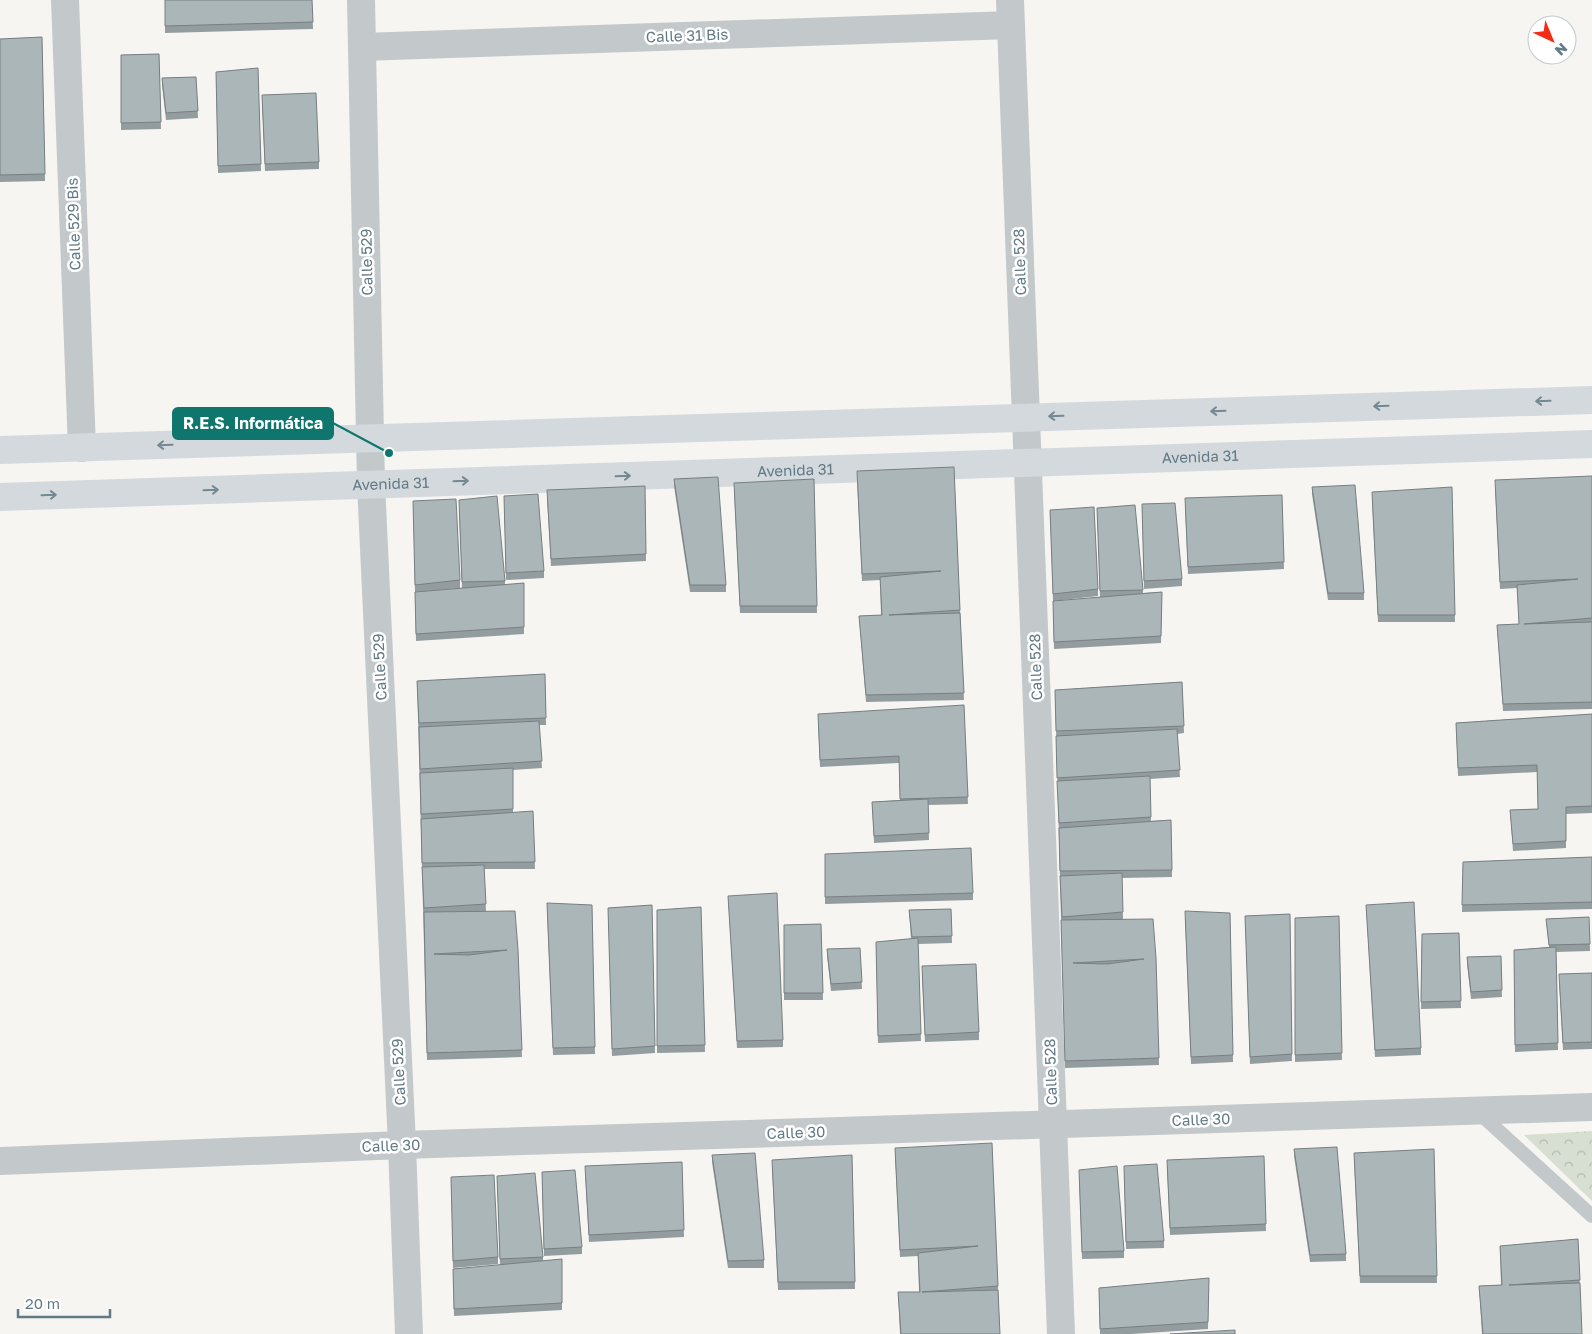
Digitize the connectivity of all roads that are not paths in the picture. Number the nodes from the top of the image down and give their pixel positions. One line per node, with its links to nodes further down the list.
1 (65, 0): 9 (street, Calle 529 Bis)
2 (361, 0): 4 (street, Calle 529)
3 (1010, 13): 4 (street, Calle 31 Bis); 6 (street, Calle 528)
4 (362, 47): 7 (street, Calle 529)
5 (1592, 400): 6 (main road, one-way to 6)
6 (1026, 417): 7 (main road); 11 (street, Calle 528)
7 (371, 439): 9 (main road, one-way to 9); 12 (street, Calle 529)
8 (1592, 444): 11 (main road, Avenida 31)
9 (82, 448): 10 (main road)
10 (0, 450)
11 (1028, 463): 12 (main road, Avenida 31, one-way to 11); 16 (street, Calle 528)
12 (371, 484): 13 (main road, Avenida 31, one-way to 12); 17 (street, Calle 529)
13 (0, 497)
14 (1592, 1107): 15 (street, Calle 30)
15 (1477, 1111): 16 (street, Calle 30); 19 (lane)
16 (1053, 1125): 17 (street, Calle 30); 21 (street, Calle 528)
17 (402, 1145): 18 (street, Calle 30); 20 (street, Calle 529)
18 (0, 1160)
19 (1592, 1216)
20 (409, 1334)
21 (1061, 1334)

